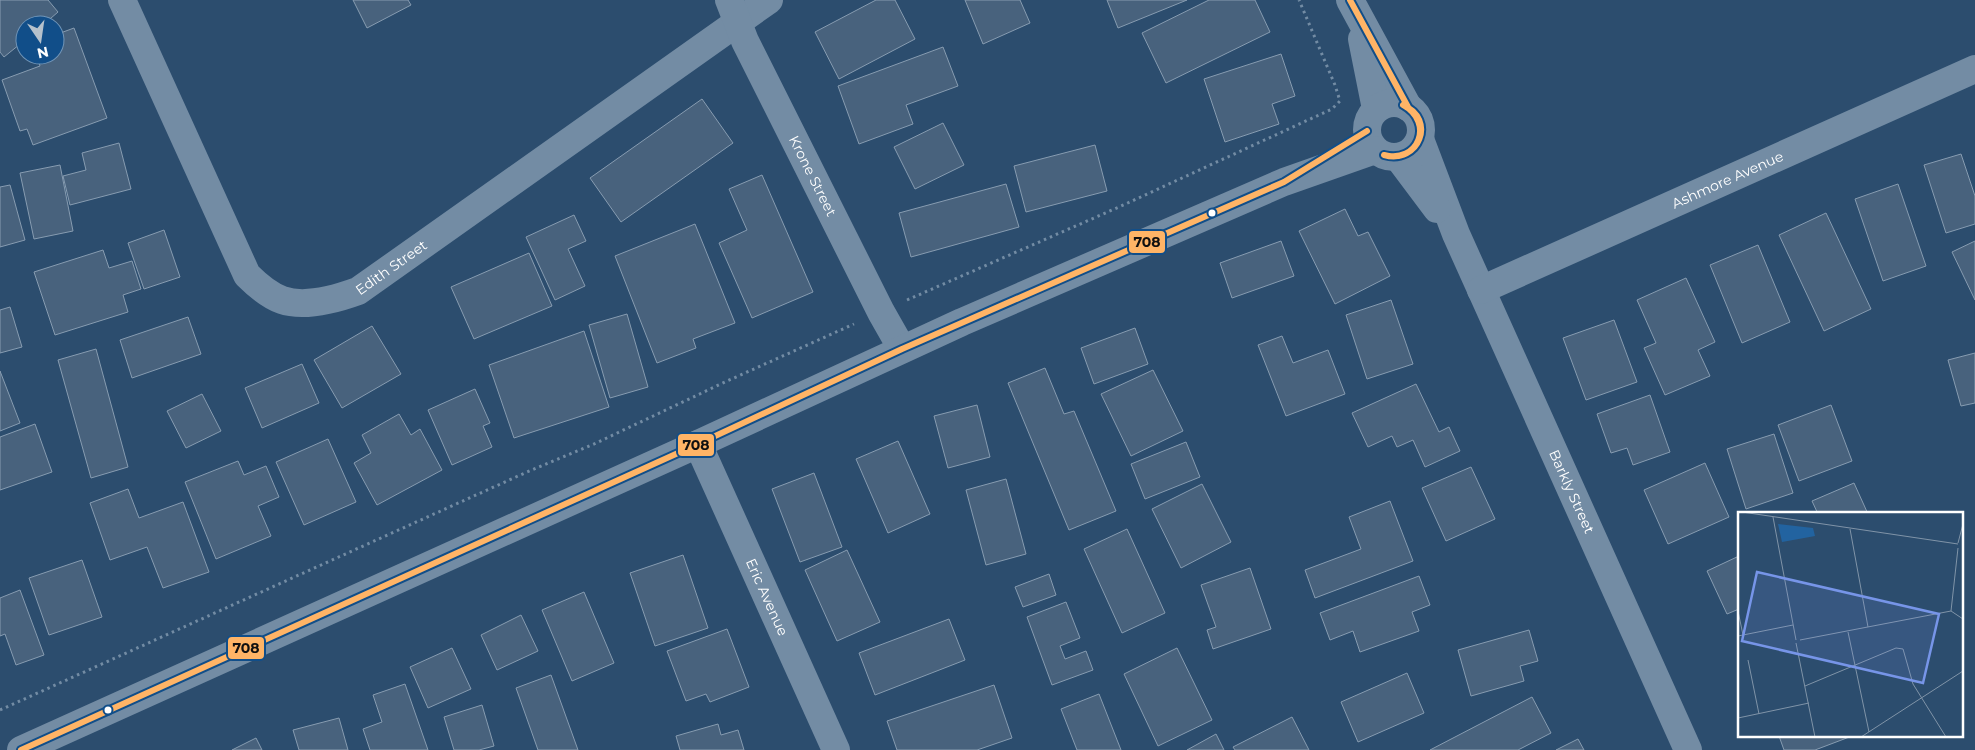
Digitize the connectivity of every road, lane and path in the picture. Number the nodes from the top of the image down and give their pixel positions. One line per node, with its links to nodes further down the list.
1 (122, 0): 5 (street, Edith Street)
2 (769, 0): 5 (street, Edith Street)
3 (1299, 0): 12 (path)
4 (1353, 7): 7 (street, Barkly Street); 8 (street, Barkly Street)
5 (734, 11): 12 (street, Krone Street)
6 (1975, 69): 11 (street, Ashmore Avenue)
7 (1408, 107): 8 (street); 9 (street, Barkly Street)
8 (1379, 137): 9 (street); 10 (street, Barkly Street); 13 (street)
9 (1420, 139): 10 (street, Barkly Street)
10 (1456, 234): 11 (street, Barkly Street)
11 (1481, 290): 18 (street, Barkly Street)
12 (881, 312): 13 (street, Krone Street); 15 (path)
13 (902, 349): 14 (street)
14 (698, 444): 16 (street); 17 (street, Eric Avenue)
15 (0, 710)
16 (21, 750)
17 (836, 750)
18 (1688, 750)

